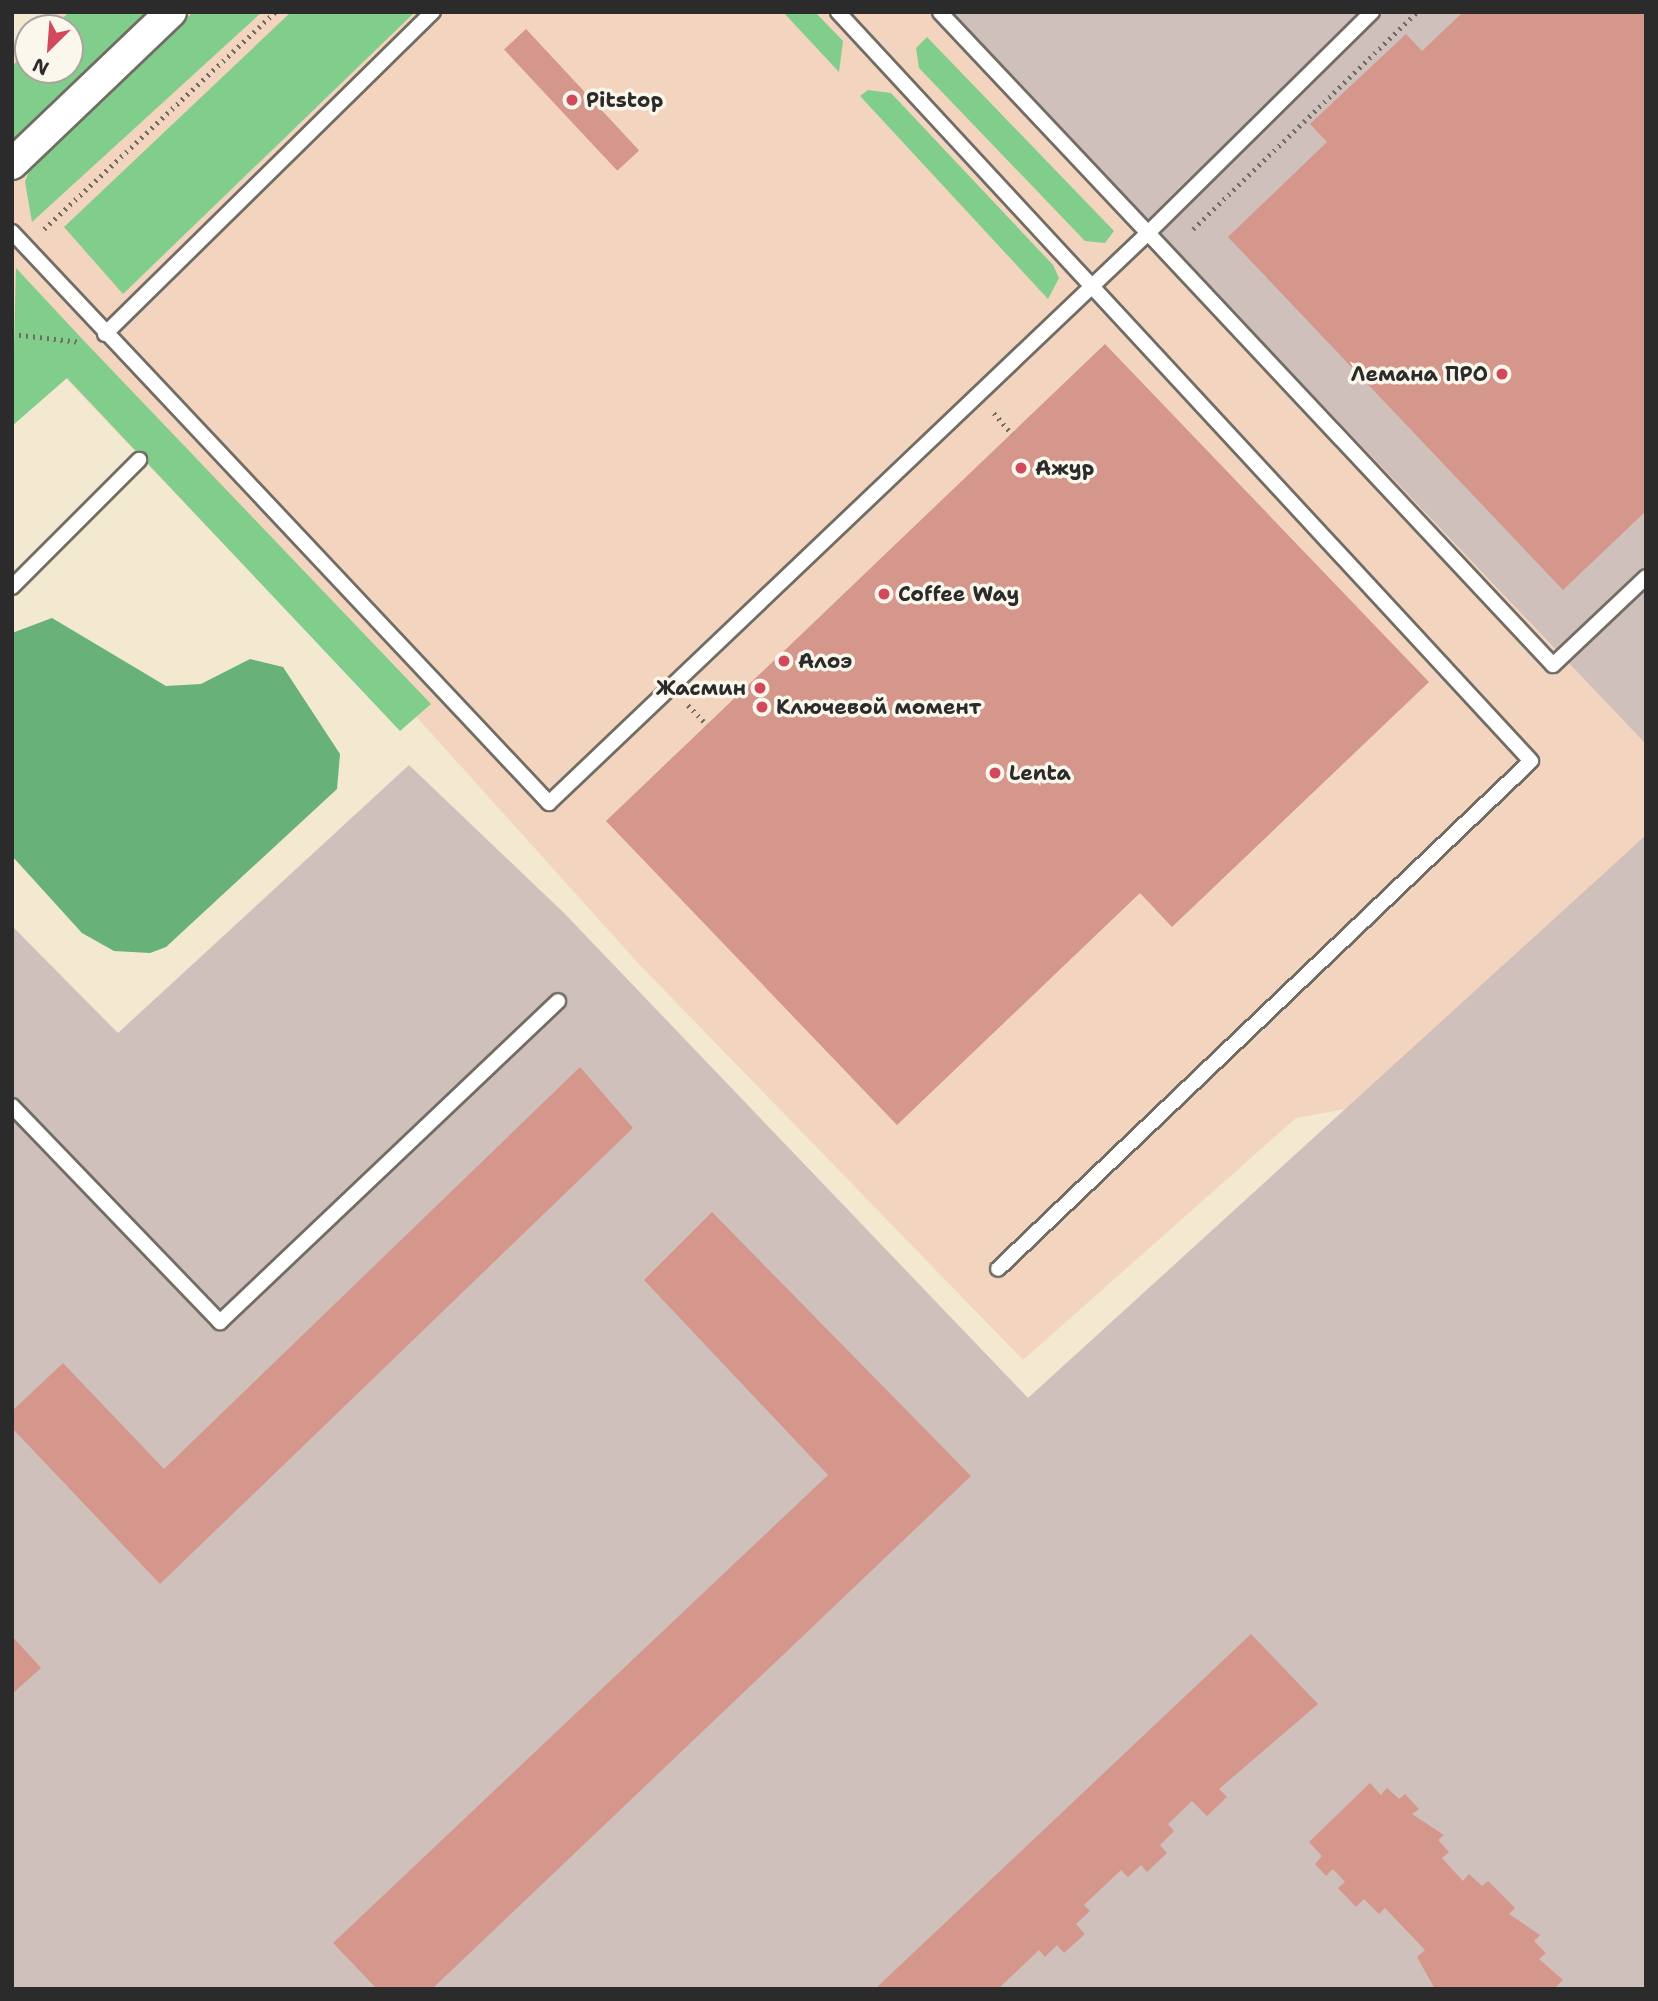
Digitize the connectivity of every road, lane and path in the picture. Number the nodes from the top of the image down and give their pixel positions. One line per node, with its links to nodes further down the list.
1 (171, 12): 8 (street)
2 (275, 12): 12 (path)
3 (433, 12): 15 (lane)
4 (838, 12): 13 (lane)
5 (940, 12): 11 (lane)
6 (1372, 12): 11 (lane)
7 (1417, 12): 9 (path)
8 (12, 164)
9 (1193, 229)
10 (12, 232): 12 (lane)
11 (1148, 233): 13 (lane); 20 (lane)
12 (25, 246): 15 (lane)
13 (1092, 288): 15 (lane); 26 (lane)
14 (12, 334): 16 (path)
15 (105, 334)
16 (86, 343)
17 (993, 412): 18 (path)
18 (1012, 434)
19 (139, 460): 21 (lane)
20 (1646, 578)
21 (12, 587)
22 (685, 702): 23 (path)
23 (707, 725)
24 (558, 1001): 25 (lane)
25 (12, 1106)
26 (998, 1269)

